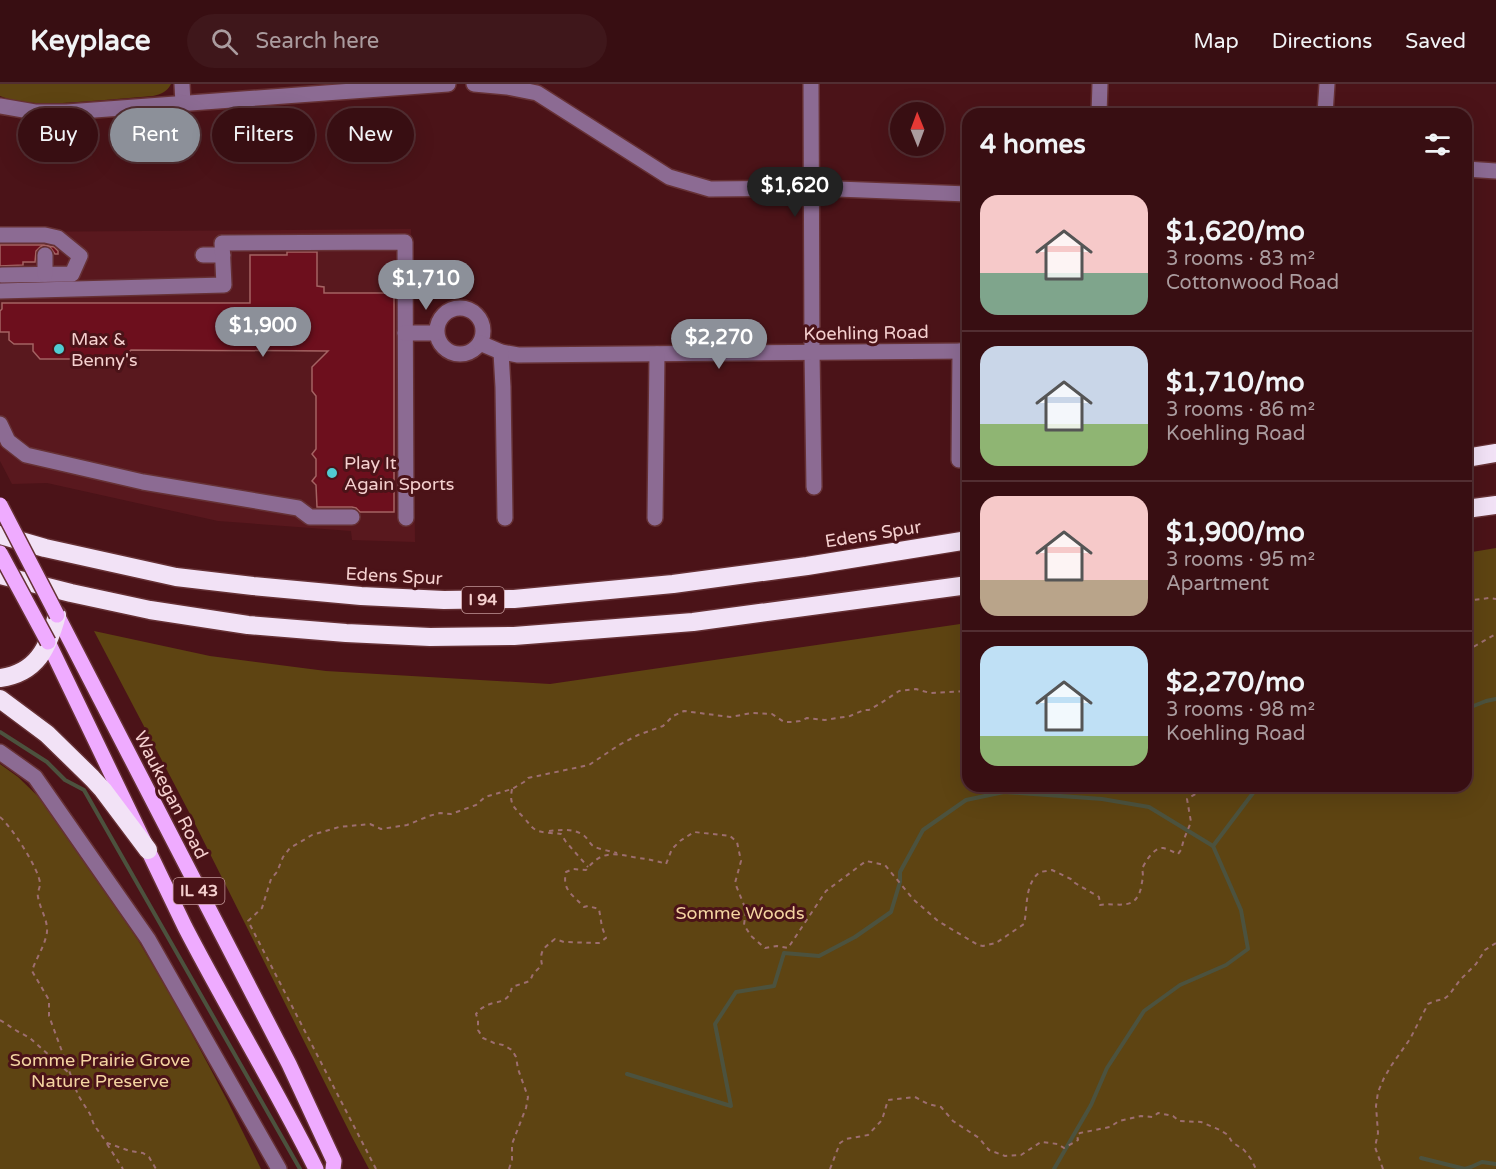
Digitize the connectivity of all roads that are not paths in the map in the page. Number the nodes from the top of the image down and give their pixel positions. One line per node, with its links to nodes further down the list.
1 (182, 84): 7 (street)
2 (448, 84): 7 (street)
3 (474, 84): 13 (street)
4 (812, 84): 13 (street)
5 (1100, 84): 9 (street)
6 (1327, 84): 10 (street)
7 (183, 104): 8 (street)
8 (0, 106)
9 (1099, 108)
10 (1325, 108)
11 (1472, 169): 12 (street)
12 (1496, 171)
13 (811, 188): 14 (street); 27 (street)
14 (962, 194)
15 (0, 235): 16 (street)
16 (45, 244): 19 (street); 19 (street)
17 (203, 255): 18 (street)
18 (223, 255): 21 (street); 22 (street)
19 (45, 274): 20 (street)
20 (2, 275)
21 (0, 291)
22 (405, 333): 23 (street); 39 (street)
23 (436, 333): 24 (street); 24 (street)
24 (480, 343): 26 (street, Koehling Road)
25 (962, 351): 27 (street, Koehling Road)
26 (501, 352): 28 (street, Koehling Road); 40 (street)
27 (812, 353): 28 (street, Koehling Road); 34 (street)
28 (657, 354): 41 (street)
29 (962, 387): 33 (street)
30 (0, 424): 38 (street)
31 (1496, 453): 32 (highway)
32 (1472, 457)
33 (958, 460)
34 (814, 487)
35 (0, 505): 47 (main road, Waukegan Road / IL 43, bridge)
36 (1496, 505): 37 (highway)
37 (1472, 508)
38 (352, 517)
39 (406, 518)
40 (505, 518)
41 (655, 518)
42 (0, 535): 43 (highway, Edens Spur / I 94)
43 (962, 541)
44 (0, 553): 48 (main road, IL 43, bridge)
45 (0, 575): 46 (highway, I 94)
46 (962, 586)
47 (57, 615): 48 (highway); 55 (main road, Waukegan Road / IL 43)
48 (48, 642): 49 (highway); 52 (main road, IL 43)
49 (0, 678)
50 (0, 699): 52 (highway)
51 (0, 752): 53 (street)
52 (148, 850): 54 (main road, IL 43)
53 (279, 1169)
54 (316, 1169)
55 (333, 1169)

